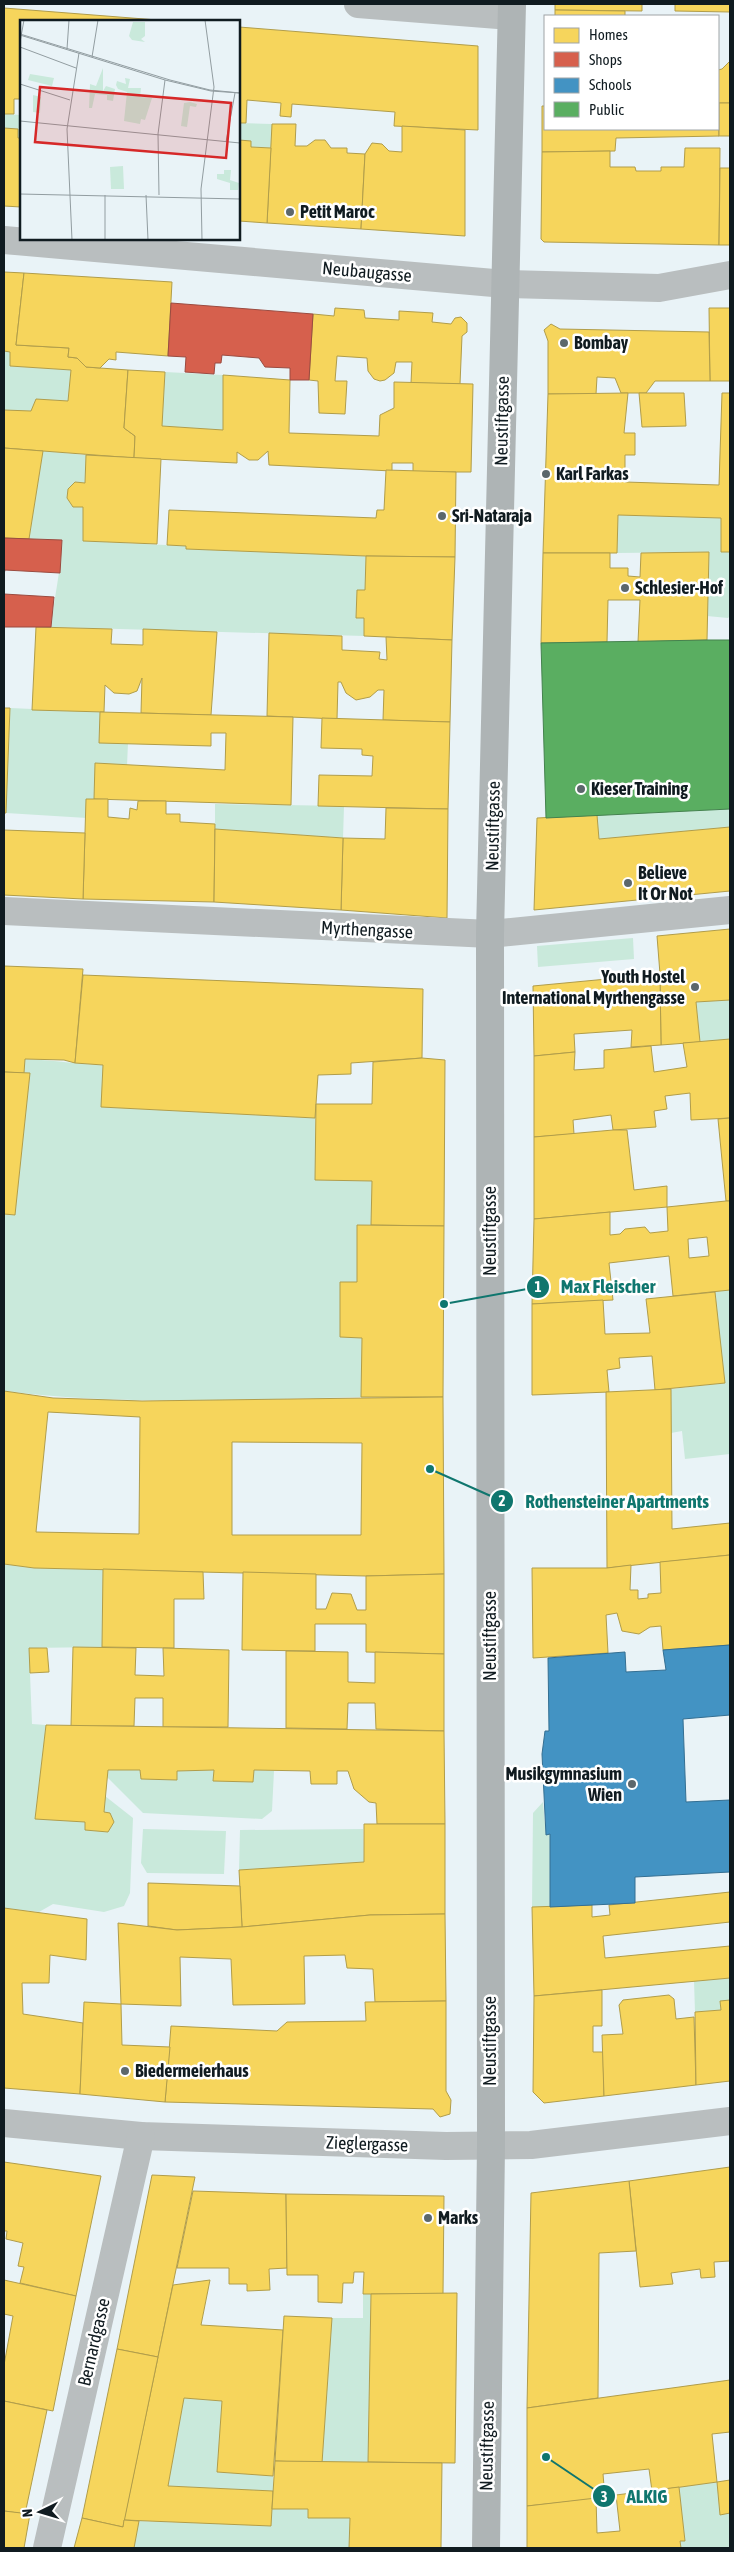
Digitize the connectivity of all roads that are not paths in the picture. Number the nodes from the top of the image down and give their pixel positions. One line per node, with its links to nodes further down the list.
1 (358, 4): 2 (street)
2 (512, 10): 5 (main road, Neustiftgasse)
3 (4, 240): 5 (street, Neubaugasse)
4 (730, 275): 5 (street, Neubaugasse)
5 (505, 284): 8 (main road, Neustiftgasse)
6 (730, 910): 8 (street, Myrthengasse)
7 (4, 911): 8 (street, Myrthengasse)
8 (490, 934): 12 (main road, Neustiftgasse)
9 (730, 2121): 12 (street, Zieglergasse)
10 (4, 2123): 11 (street, Zieglergasse)
11 (141, 2136): 12 (street, Zieglergasse); 13 (street, Bernardgasse)
12 (491, 2145): 14 (main road, Neustiftgasse)
13 (48, 2548)
14 (486, 2548)

